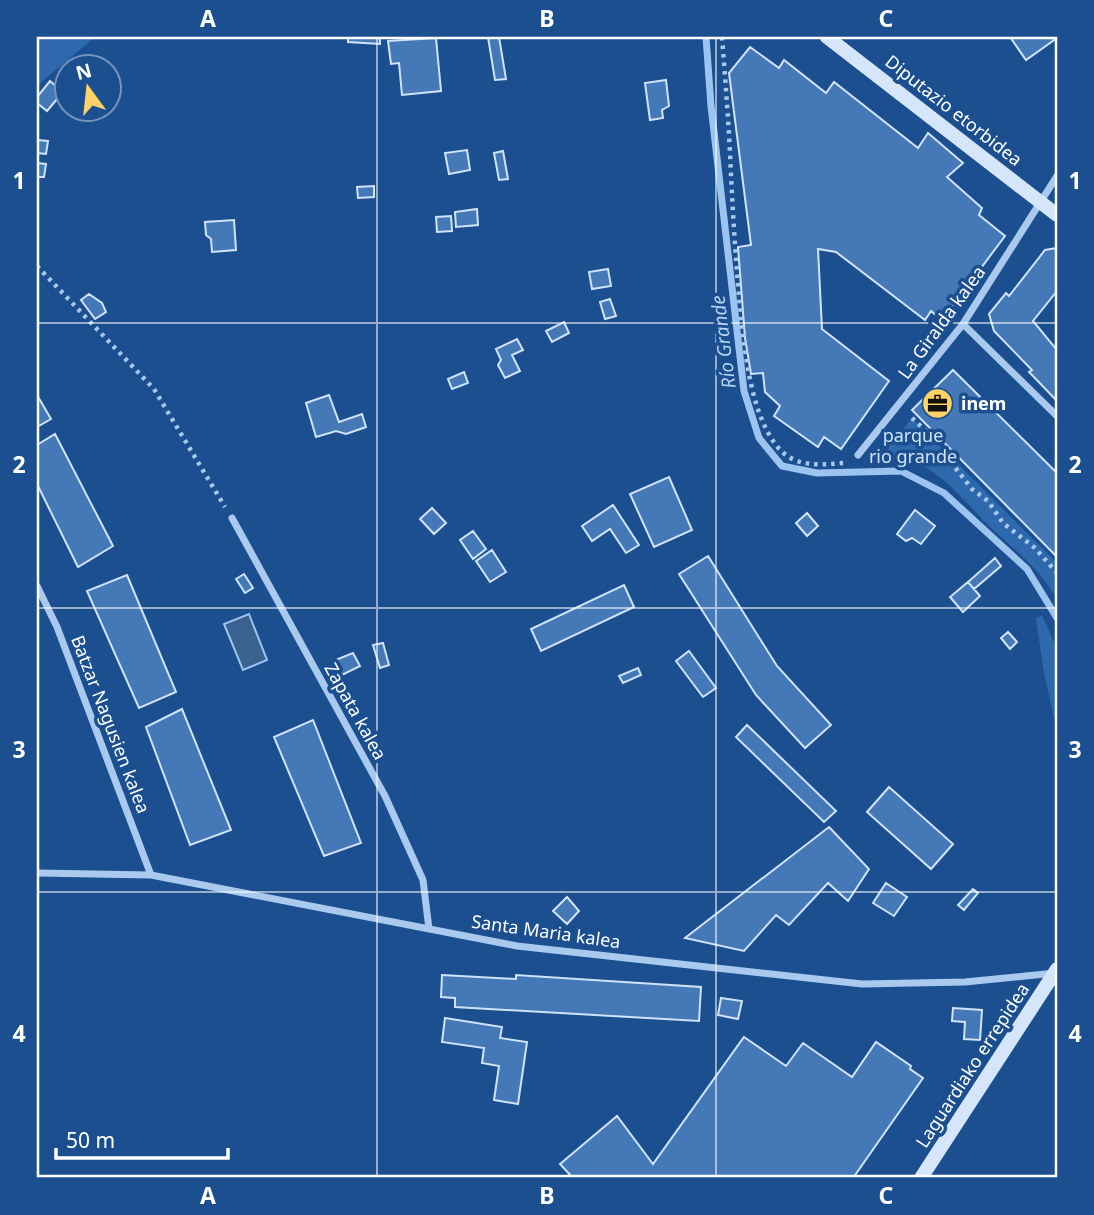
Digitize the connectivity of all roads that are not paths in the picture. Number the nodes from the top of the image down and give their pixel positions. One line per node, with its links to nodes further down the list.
1 (827, 37): 3 (main road, Diputazio etorbidea)
2 (1057, 176): 3 (street, La Giralda kalea)
3 (1042, 202): 4 (main road, Diputazio etorbidea); 5 (street, La Giralda kalea)
4 (1057, 215)
5 (963, 324): 6 (street); 7 (street, La Giralda kalea)
6 (1057, 416)
7 (858, 456)
8 (232, 518): 12 (street, Zapata kalea)
9 (37, 586): 11 (street, Batzar Nagusien kalea)
10 (37, 873): 11 (street, Santa Maria kalea)
11 (151, 875): 12 (street, Santa Maria kalea)
12 (429, 929): 13 (street, Santa Maria kalea)
13 (1056, 975): 14 (main road, Laguardiako errepidea)
14 (921, 1178)

